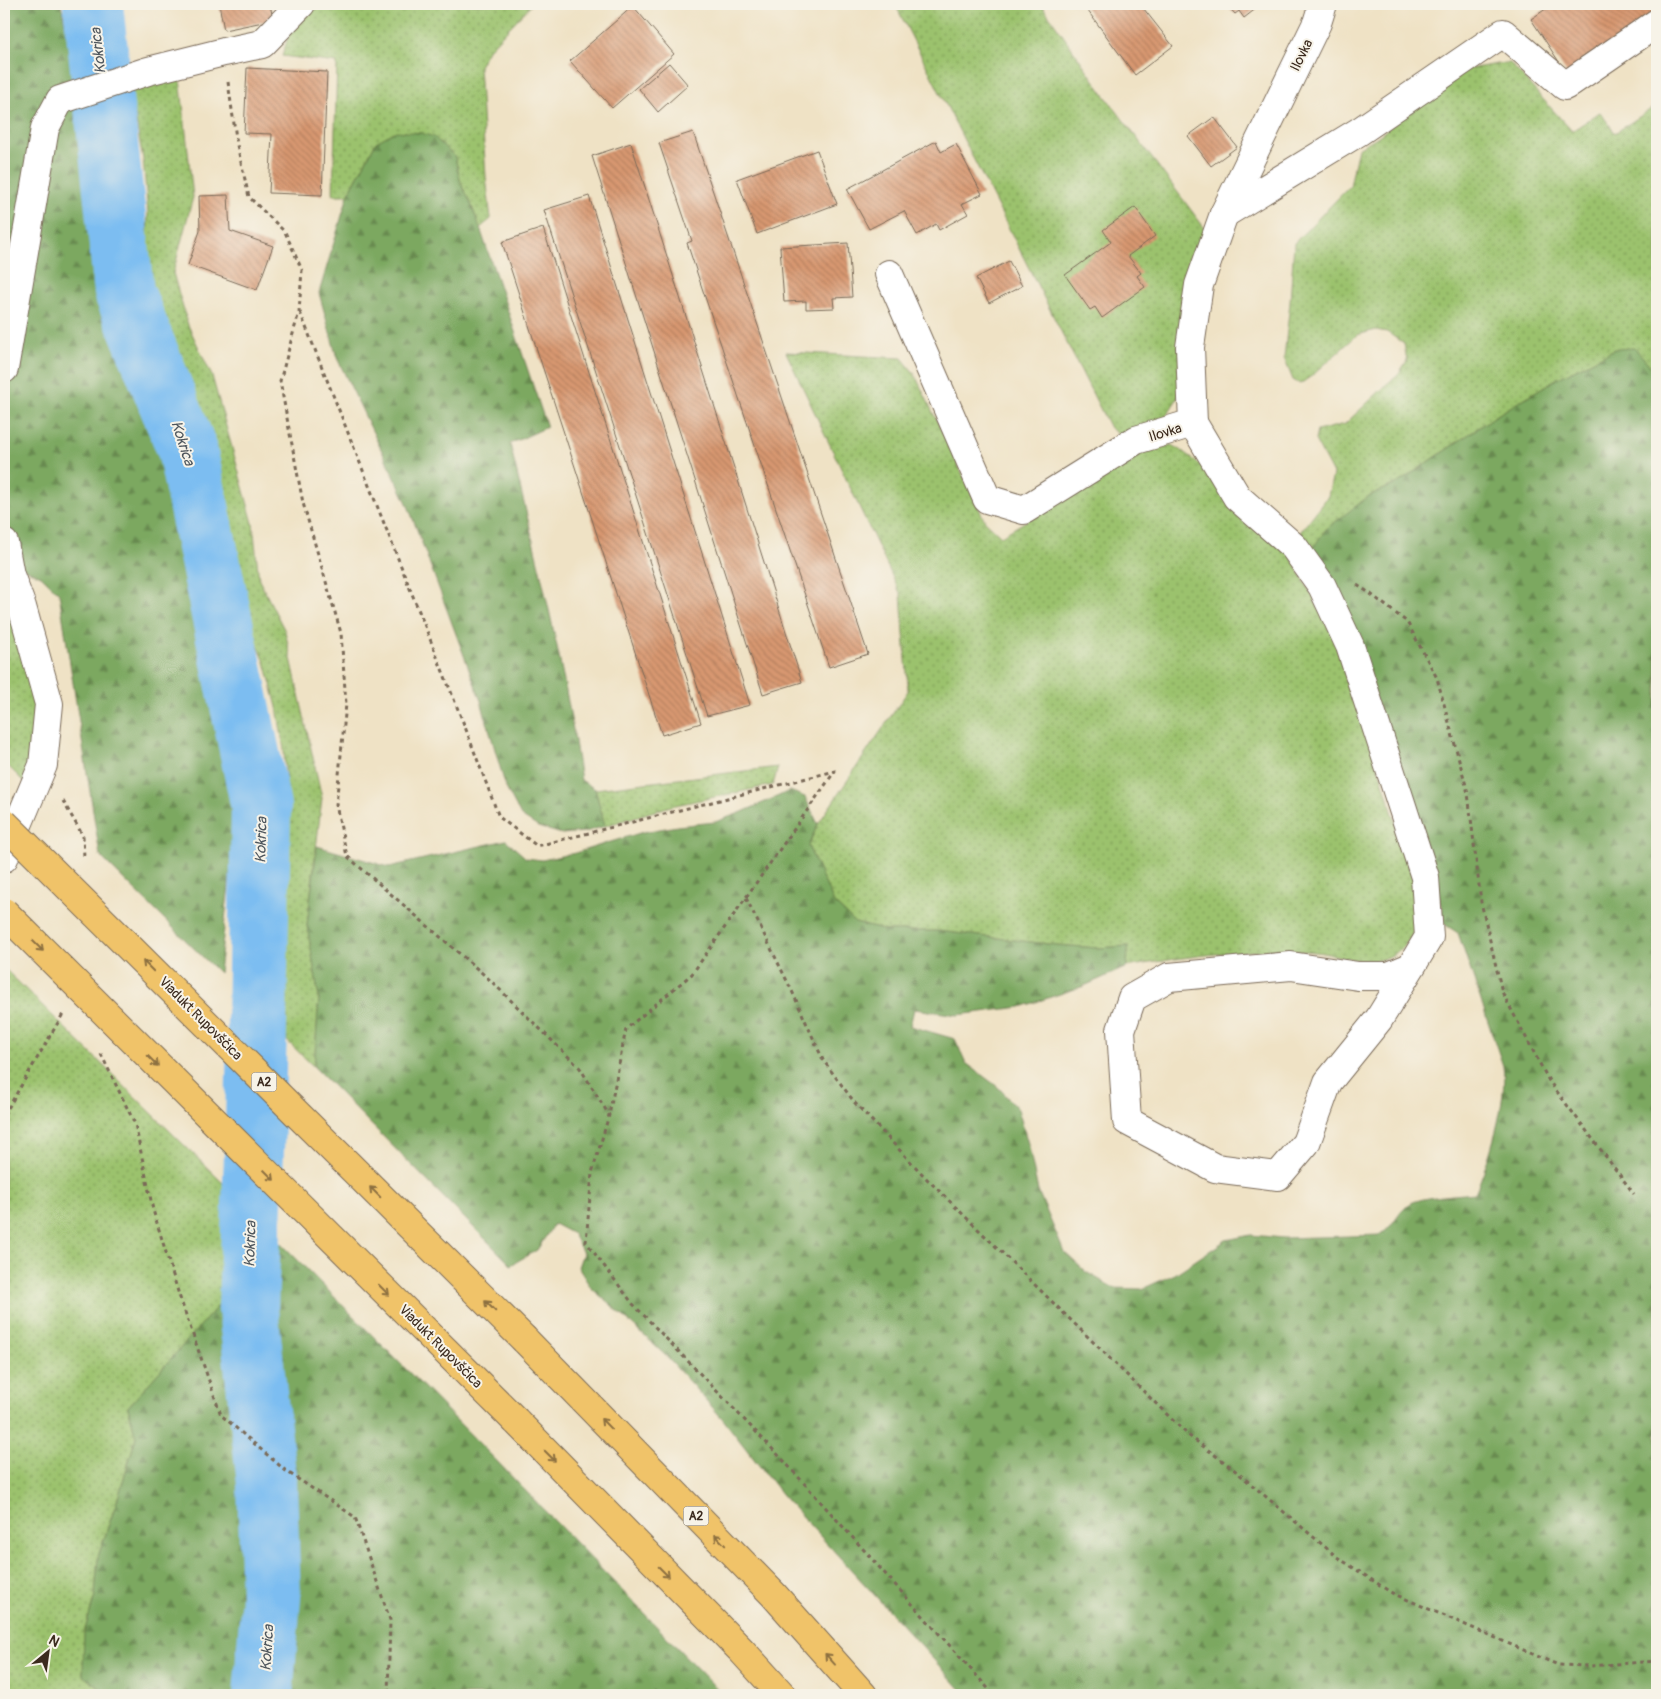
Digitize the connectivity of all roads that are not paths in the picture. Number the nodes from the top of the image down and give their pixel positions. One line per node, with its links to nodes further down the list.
1 (301, 4): 6 (street)
2 (1323, 4): 4 (street, Ilovka)
3 (1657, 23): 4 (street)
4 (1224, 214): 7 (street, Ilovka)
5 (890, 274): 7 (street, Ilovka)
6 (4, 369)
7 (1193, 423): 13 (street)
8 (4, 543): 9 (street)
9 (7, 574): 11 (street)
10 (4, 824): 15 (highway, Viadukt Rupovščica / A2, one-way to 10, bridge)
11 (4, 858)
12 (4, 912): 14 (highway, Viadukt Rupovščica, one-way to 14, bridge)
13 (1412, 967): 13 (street)
14 (782, 1695)
15 (863, 1695)

